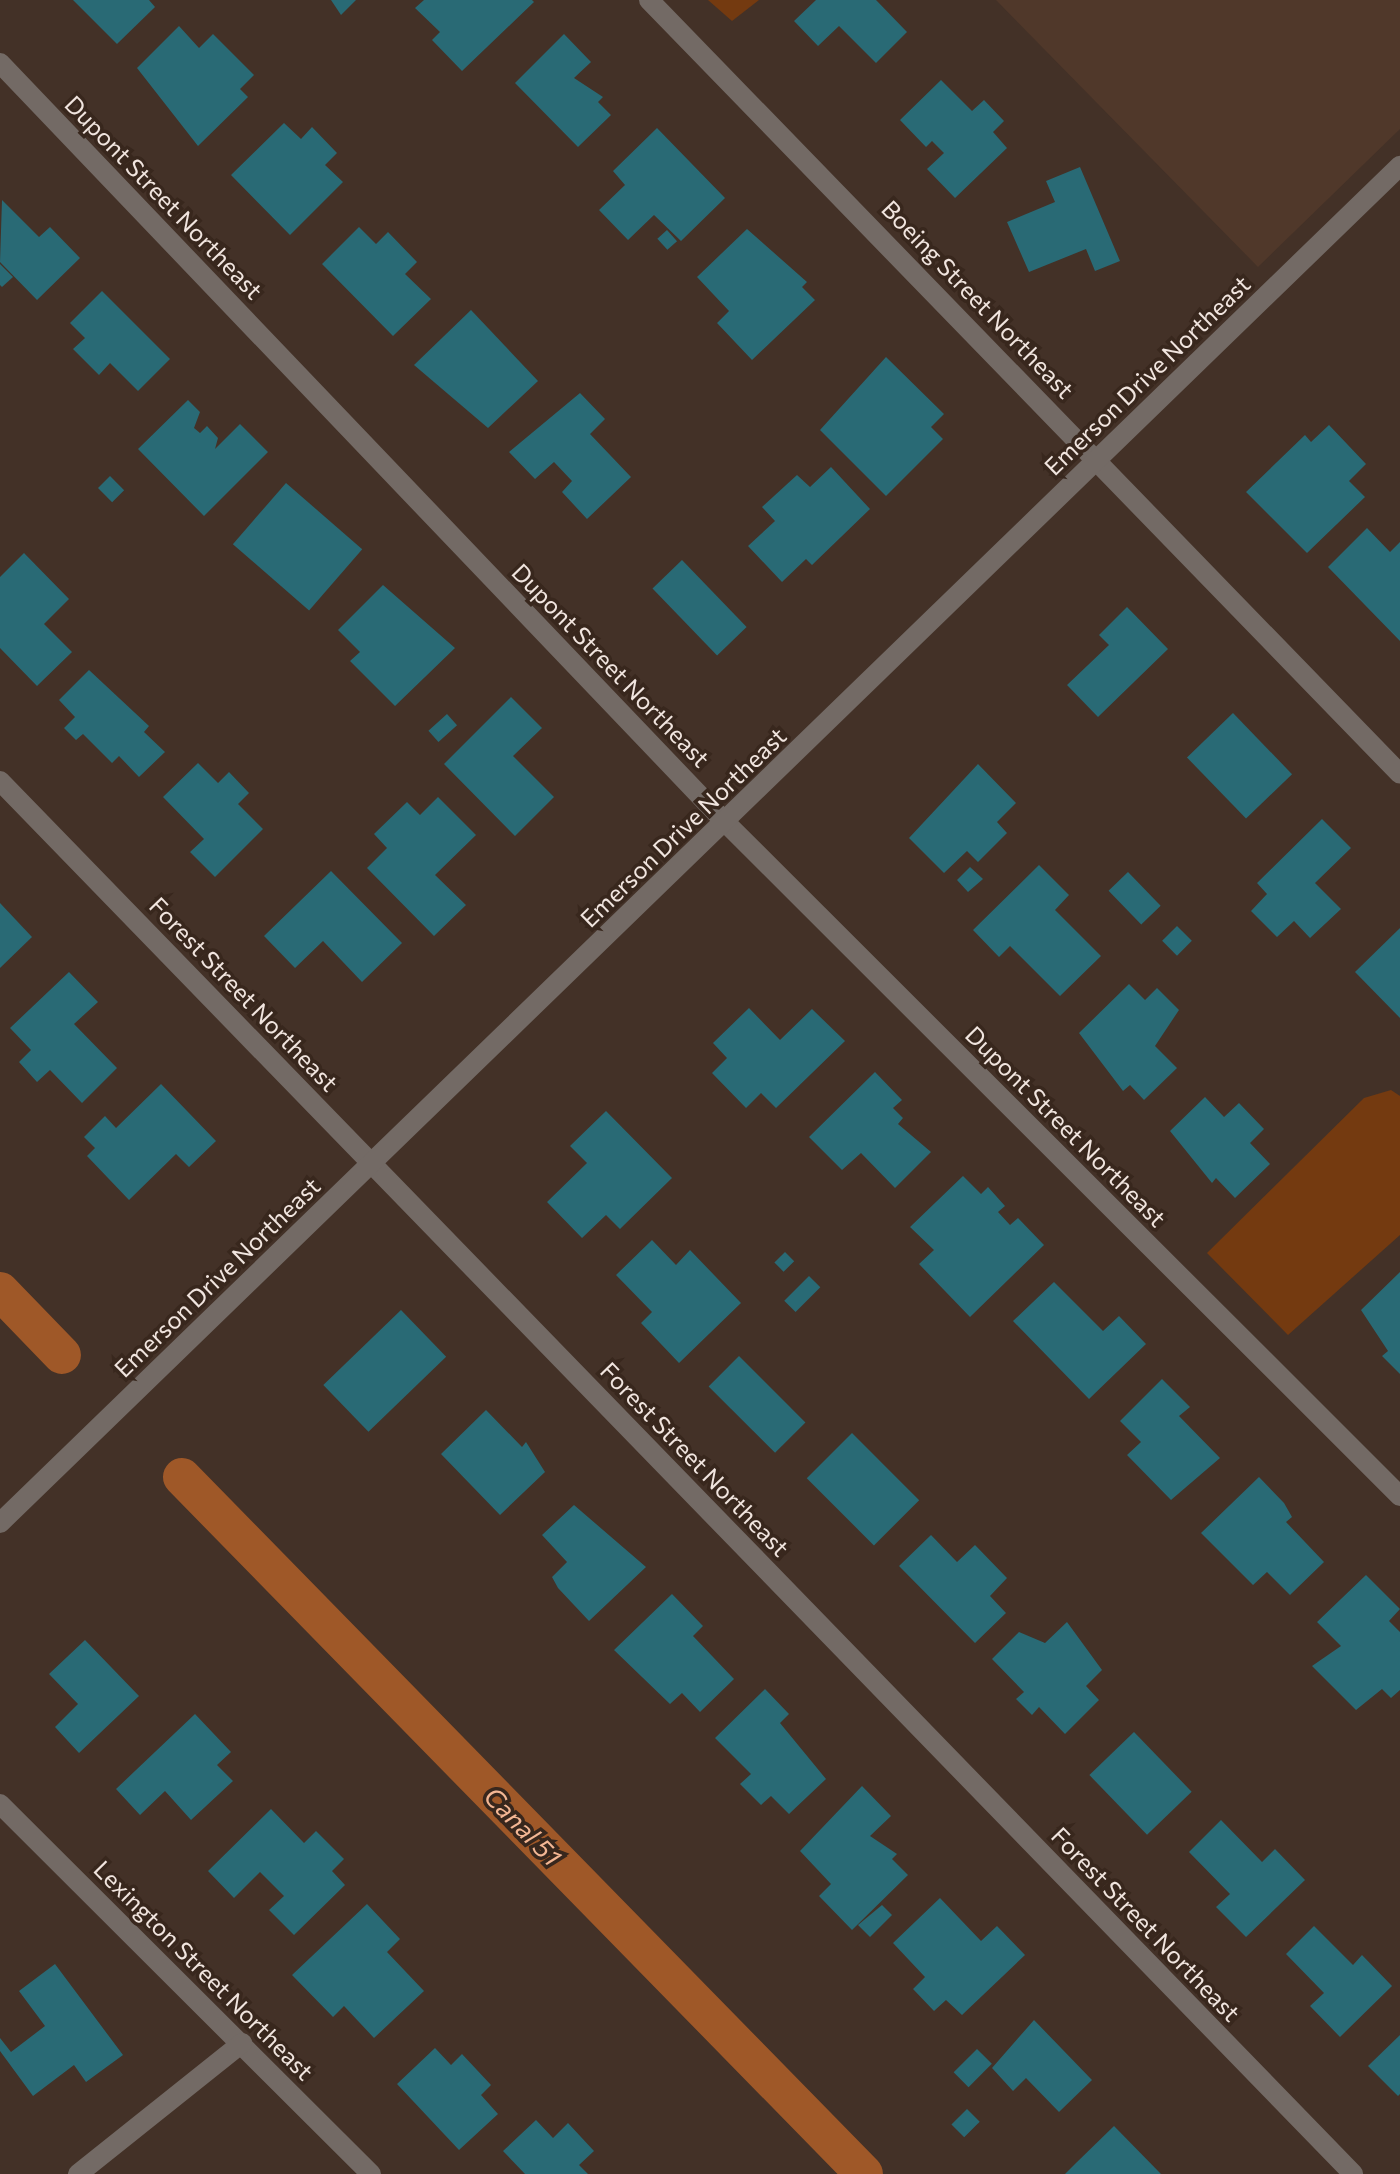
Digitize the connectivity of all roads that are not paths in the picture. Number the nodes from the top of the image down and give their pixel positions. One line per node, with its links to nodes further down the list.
1 (649, 0): 4 (street, Boeing Street Northeast)
2 (0, 63): 7 (street, Dupont Street Northeast)
3 (1400, 166): 4 (street, Emerson Drive Northeast)
4 (1098, 459): 5 (street, Boeing Street Northeast); 7 (street, Emerson Drive Northeast)
5 (1400, 774)
6 (0, 781): 8 (street, Forest Street Northeast)
7 (725, 822): 8 (street, Emerson Drive Northeast); 9 (street, Dupont Street Northeast)
8 (372, 1163): 10 (street, Emerson Drive Northeast); 15 (street, Forest Street Northeast)
9 (1400, 1496)
10 (0, 1523)
11 (0, 1804): 12 (street, Lexington Street Northeast)
12 (242, 2043): 13 (street); 14 (street, Lexington Street Northeast)
13 (78, 2174)
14 (371, 2174)
15 (1353, 2174)

